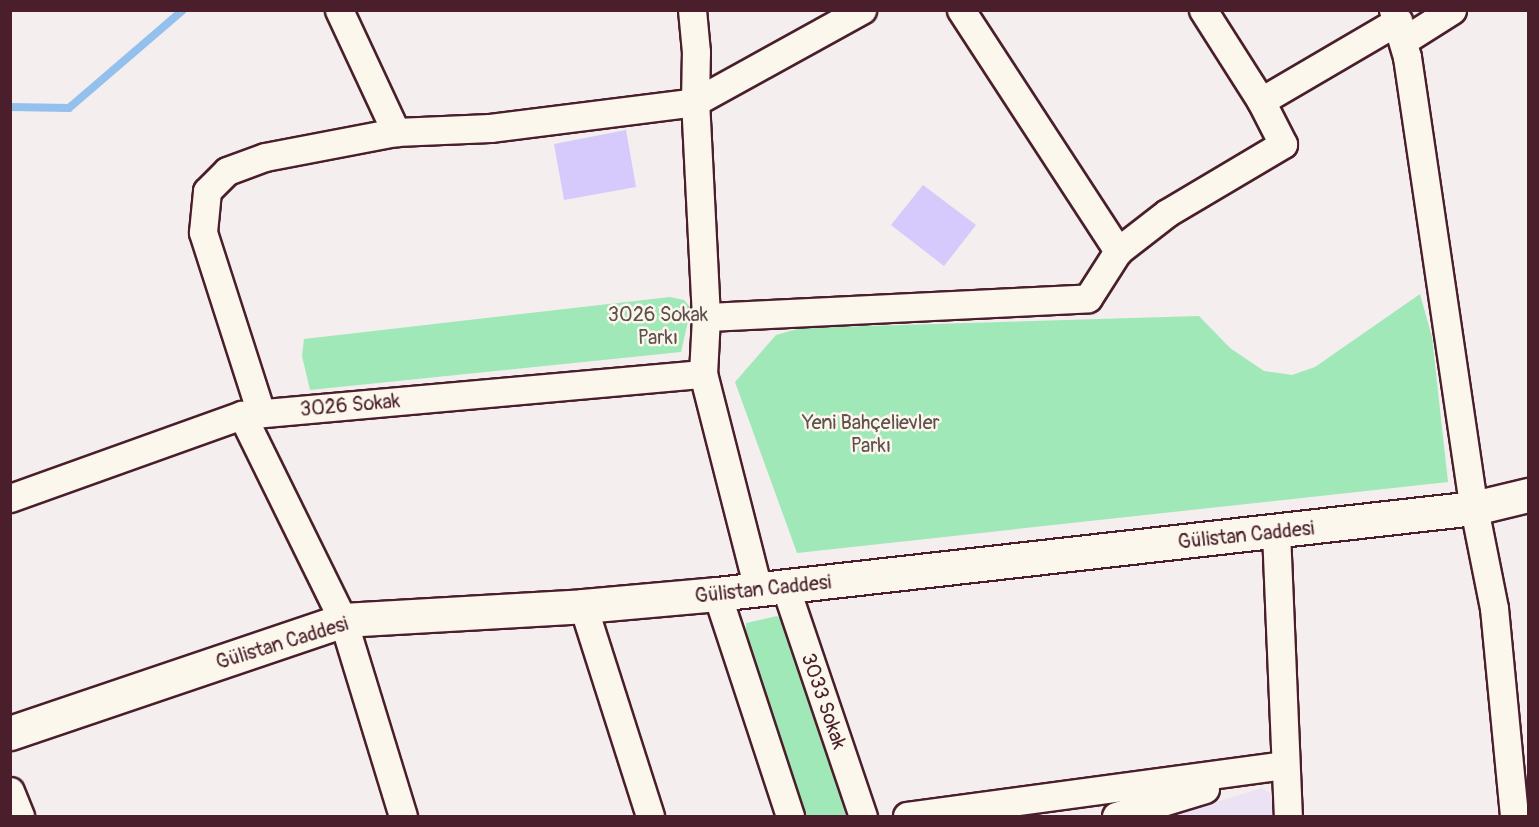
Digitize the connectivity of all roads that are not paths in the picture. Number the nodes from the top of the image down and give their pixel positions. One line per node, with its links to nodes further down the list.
1 (339, 10): 10 (street)
2 (692, 10): 9 (street, 3033 Sokak)
3 (862, 10): 9 (street)
4 (961, 10): 11 (street)
5 (1203, 10): 8 (street)
6 (1452, 10): 7 (street)
7 (1398, 24): 8 (street); 17 (street)
8 (1261, 100): 11 (street)
9 (695, 102): 10 (street); 12 (street, 3033 Sokak)
10 (396, 132): 14 (street)
11 (1118, 251): 12 (street)
12 (706, 317): 13 (street, 3033 Sokak)
13 (703, 374): 14 (street, 3026 Sokak); 19 (street, 3033 Sokak)
14 (251, 414): 16 (street, 3026 Sokak); 22 (street)
15 (1528, 495): 17 (street, Gülistan Caddesi)
16 (10, 498)
17 (1474, 508): 18 (street, Gülistan Caddesi); 34 (street)
18 (1276, 532): 19 (street, Gülistan Caddesi); 24 (street)
19 (772, 588): 20 (street, Gülistan Caddesi); 30 (street, 3033 Sokak)
20 (717, 594): 21 (street, Gülistan Caddesi); 29 (street)
21 (583, 606): 22 (street, Gülistan Caddesi); 28 (street)
22 (343, 620): 23 (street, Gülistan Caddesi); 27 (street)
23 (10, 733)
24 (1284, 765): 31 (street); 32 (street); 33 (street)
25 (10, 790): 26 (street)
26 (20, 816)
27 (403, 816)
28 (650, 816)
29 (790, 816)
30 (863, 816)
31 (907, 816)
32 (1116, 816)
33 (1288, 816)
34 (1514, 816)

